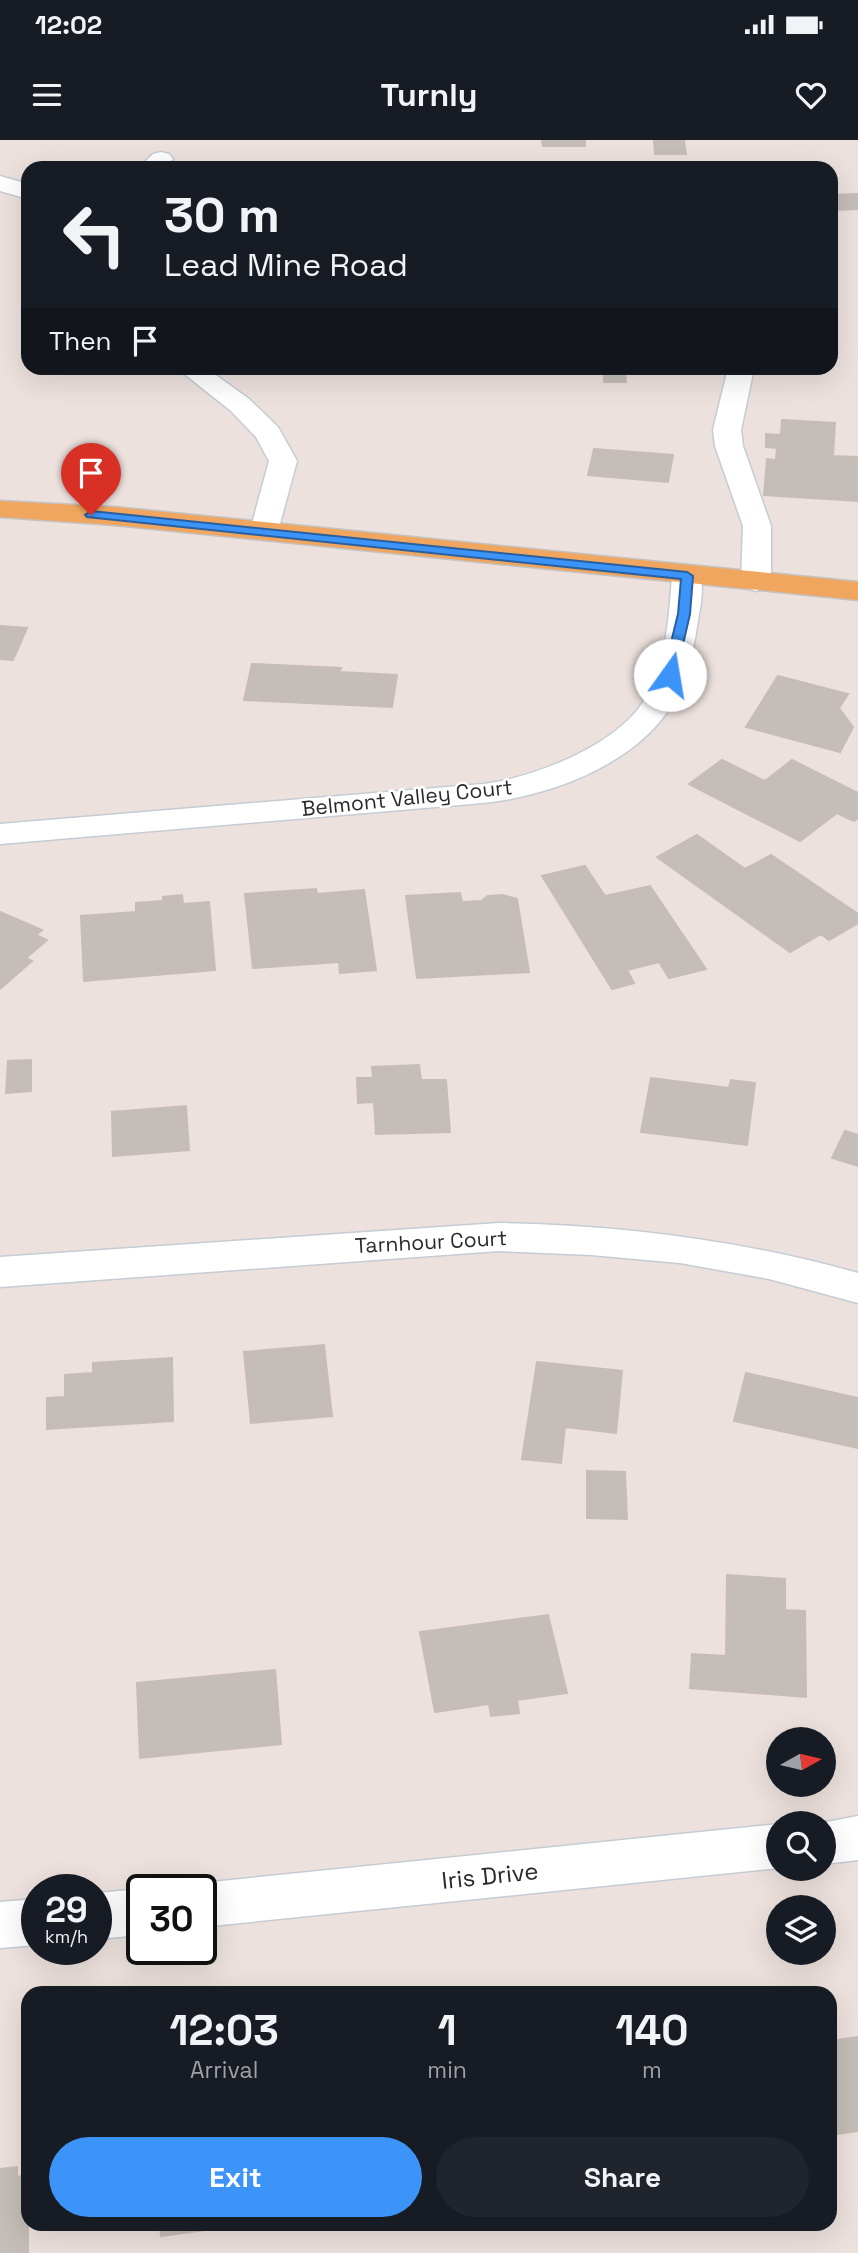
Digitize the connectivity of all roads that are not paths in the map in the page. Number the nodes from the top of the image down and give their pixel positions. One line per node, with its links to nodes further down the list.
1 (0, 183): 2 (street)
2 (21, 190)
3 (199, 375): 6 (street)
4 (739, 375): 8 (street)
5 (0, 509): 6 (main road)
6 (264, 531): 7 (main road)
7 (687, 576): 8 (main road); 10 (street, Belmont Valley Court)
8 (756, 582): 9 (main road)
9 (858, 591)
10 (0, 834)
11 (0, 1272): 12 (street, Tarnhour Court)
12 (858, 1289)
13 (858, 1838): 14 (street)
14 (836, 1841)
15 (766, 1847): 16 (street, Iris Drive)
16 (217, 1903)
17 (21, 1923): 18 (street)
18 (0, 1925)

